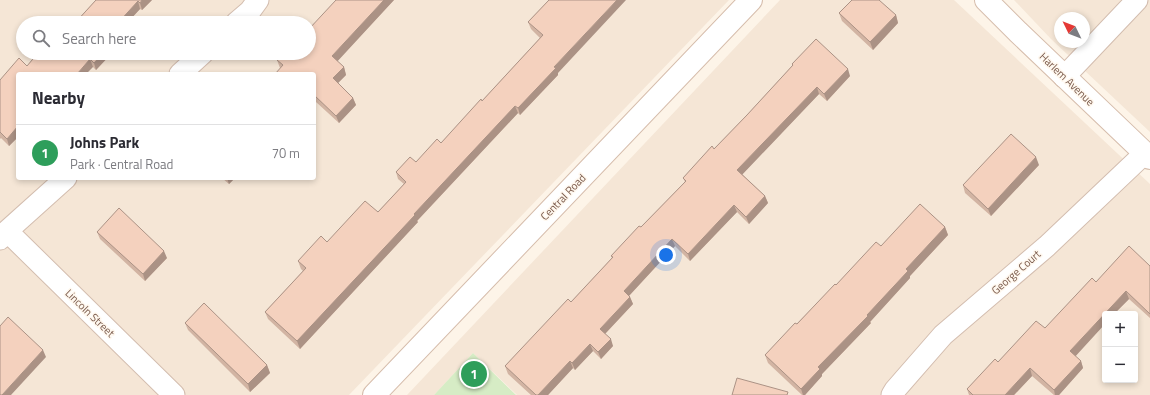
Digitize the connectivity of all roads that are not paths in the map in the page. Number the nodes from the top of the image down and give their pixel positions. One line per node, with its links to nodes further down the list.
1 (258, 0): 5 (street)
2 (751, 0): 13 (main road, Central Road)
3 (986, 0): 8 (main road, Harlem Avenue)
4 (1137, 0): 8 (street)
5 (244, 16)
6 (195, 60): 7 (street)
7 (182, 72)
8 (1064, 77): 9 (main road, Harlem Avenue)
9 (1147, 155): 14 (street, George Court)
10 (64, 180): 11 (street)
11 (3, 235): 12 (street, Lincoln Street)
12 (174, 395)
13 (374, 395)
14 (892, 395)

